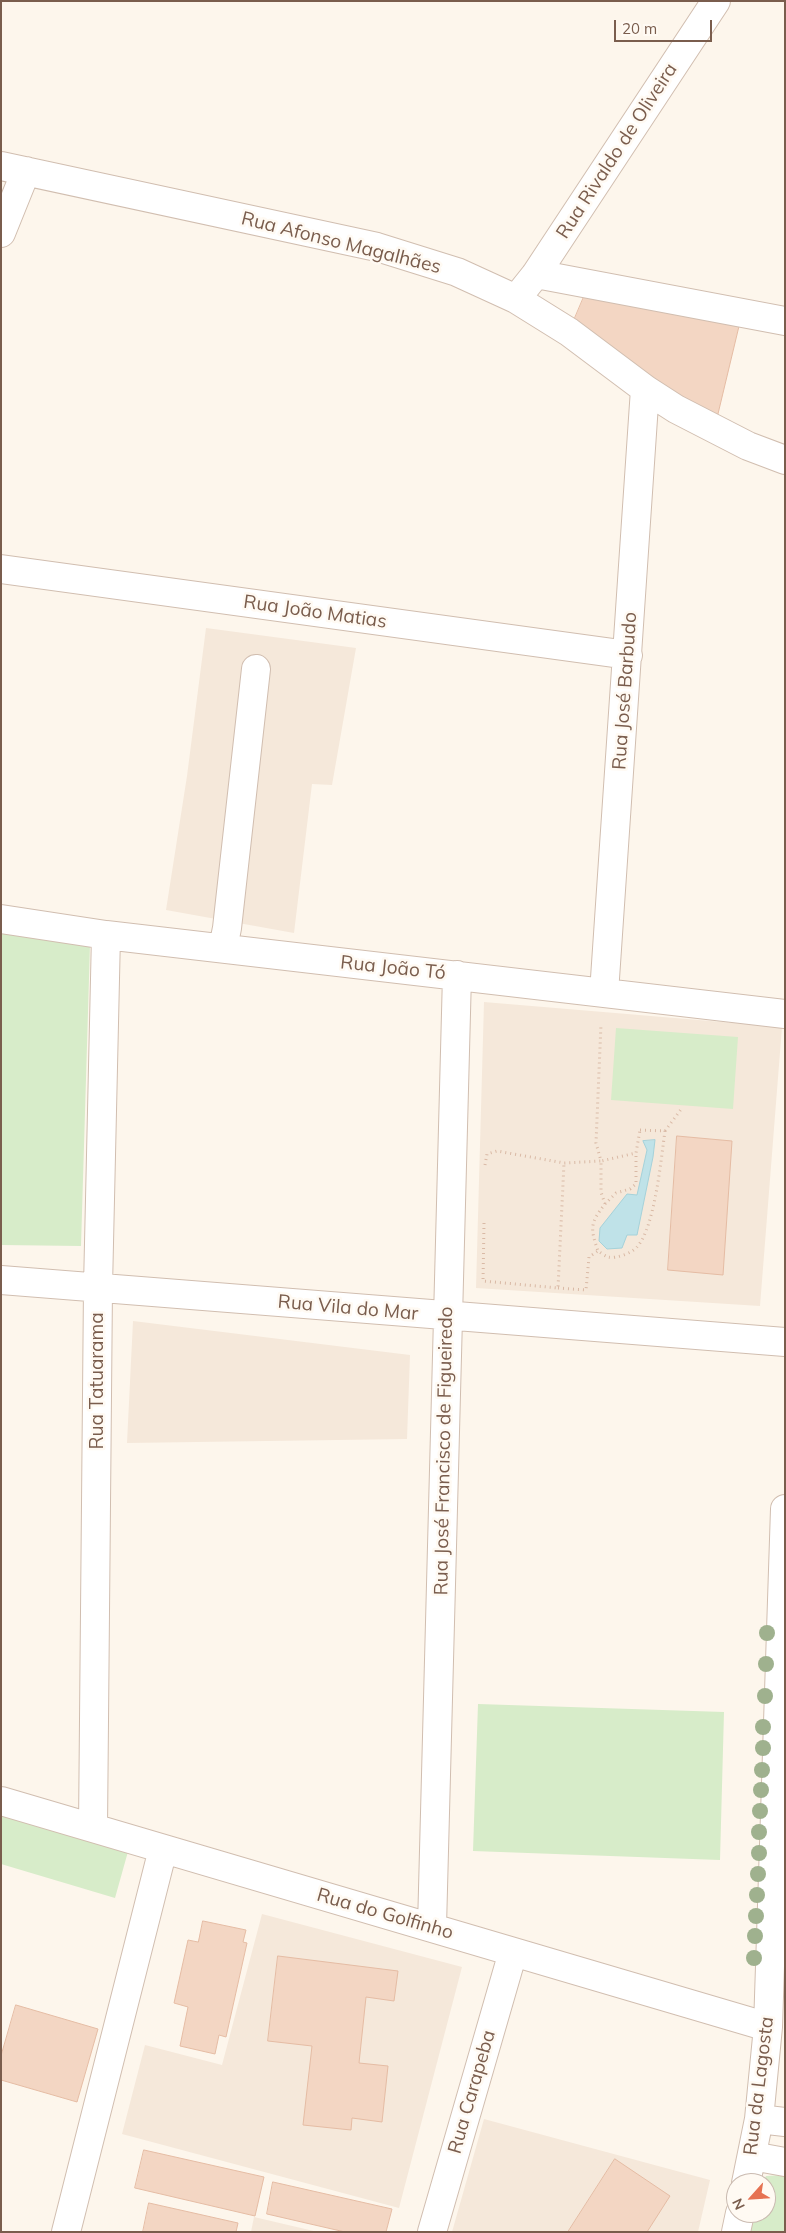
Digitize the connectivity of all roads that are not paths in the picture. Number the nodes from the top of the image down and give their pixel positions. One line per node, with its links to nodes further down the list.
1 (716, 1): 4 (street, Rua Rivaldo de Oliveira)
2 (14, 168): 3 (street); 5 (street, Rua Afonso Magalhães)
3 (1, 233)
4 (536, 274): 5 (street, Rua Rivaldo de Oliveira); 6 (street)
5 (516, 299): 7 (street, Rua Afonso Magalhães)
6 (785, 321)
7 (645, 390): 8 (street, Rua Afonso Magalhães); 10 (street, Rua José Barbudo)
8 (785, 460)
9 (1, 569): 10 (street, Rua João Matias)
10 (628, 655): 16 (street, Rua José Barbudo)
11 (256, 669): 14 (street)
12 (1, 919): 13 (street, Rua João Tó)
13 (106, 935): 14 (street, Rua João Tó); 19 (street, Rua Tatuarama)
14 (223, 948): 15 (street, Rua João Tó)
15 (458, 975): 16 (street, Rua João Tó); 20 (street, Rua José Francisco de Figueiredo)
16 (604, 993): 17 (street, Rua João Tó)
17 (785, 1014)
18 (1, 1280): 19 (street, Rua Vila do Mar)
19 (98, 1287): 20 (street, Rua Vila do Mar); 25 (street, Rua Tatuarama)
20 (448, 1316): 21 (street, Rua Vila do Mar); 27 (street, Rua José Francisco de Figueiredo)
21 (785, 1342)
22 (785, 1509): 23 (street, Rua da Lagosta)
23 (781, 1696): 29 (street, Rua da Lagosta)
24 (1, 1801): 25 (street, Rua do Golfinho)
25 (93, 1828): 26 (street, Rua do Golfinho)
26 (163, 1849): 27 (street, Rua do Golfinho); 34 (street)
27 (432, 1927): 28 (street, Rua do Golfinho)
28 (513, 1952): 29 (street, Rua do Golfinho); 35 (street, Rua Carapeba)
29 (773, 2039): 30 (street, Rua da Lagosta)
30 (772, 2120): 31 (street, Rua da Lagosta)
31 (752, 2156): 32 (street); 33 (street, Rua da Lagosta)
32 (785, 2162)
33 (748, 2173)
34 (66, 2232)
35 (432, 2232)

